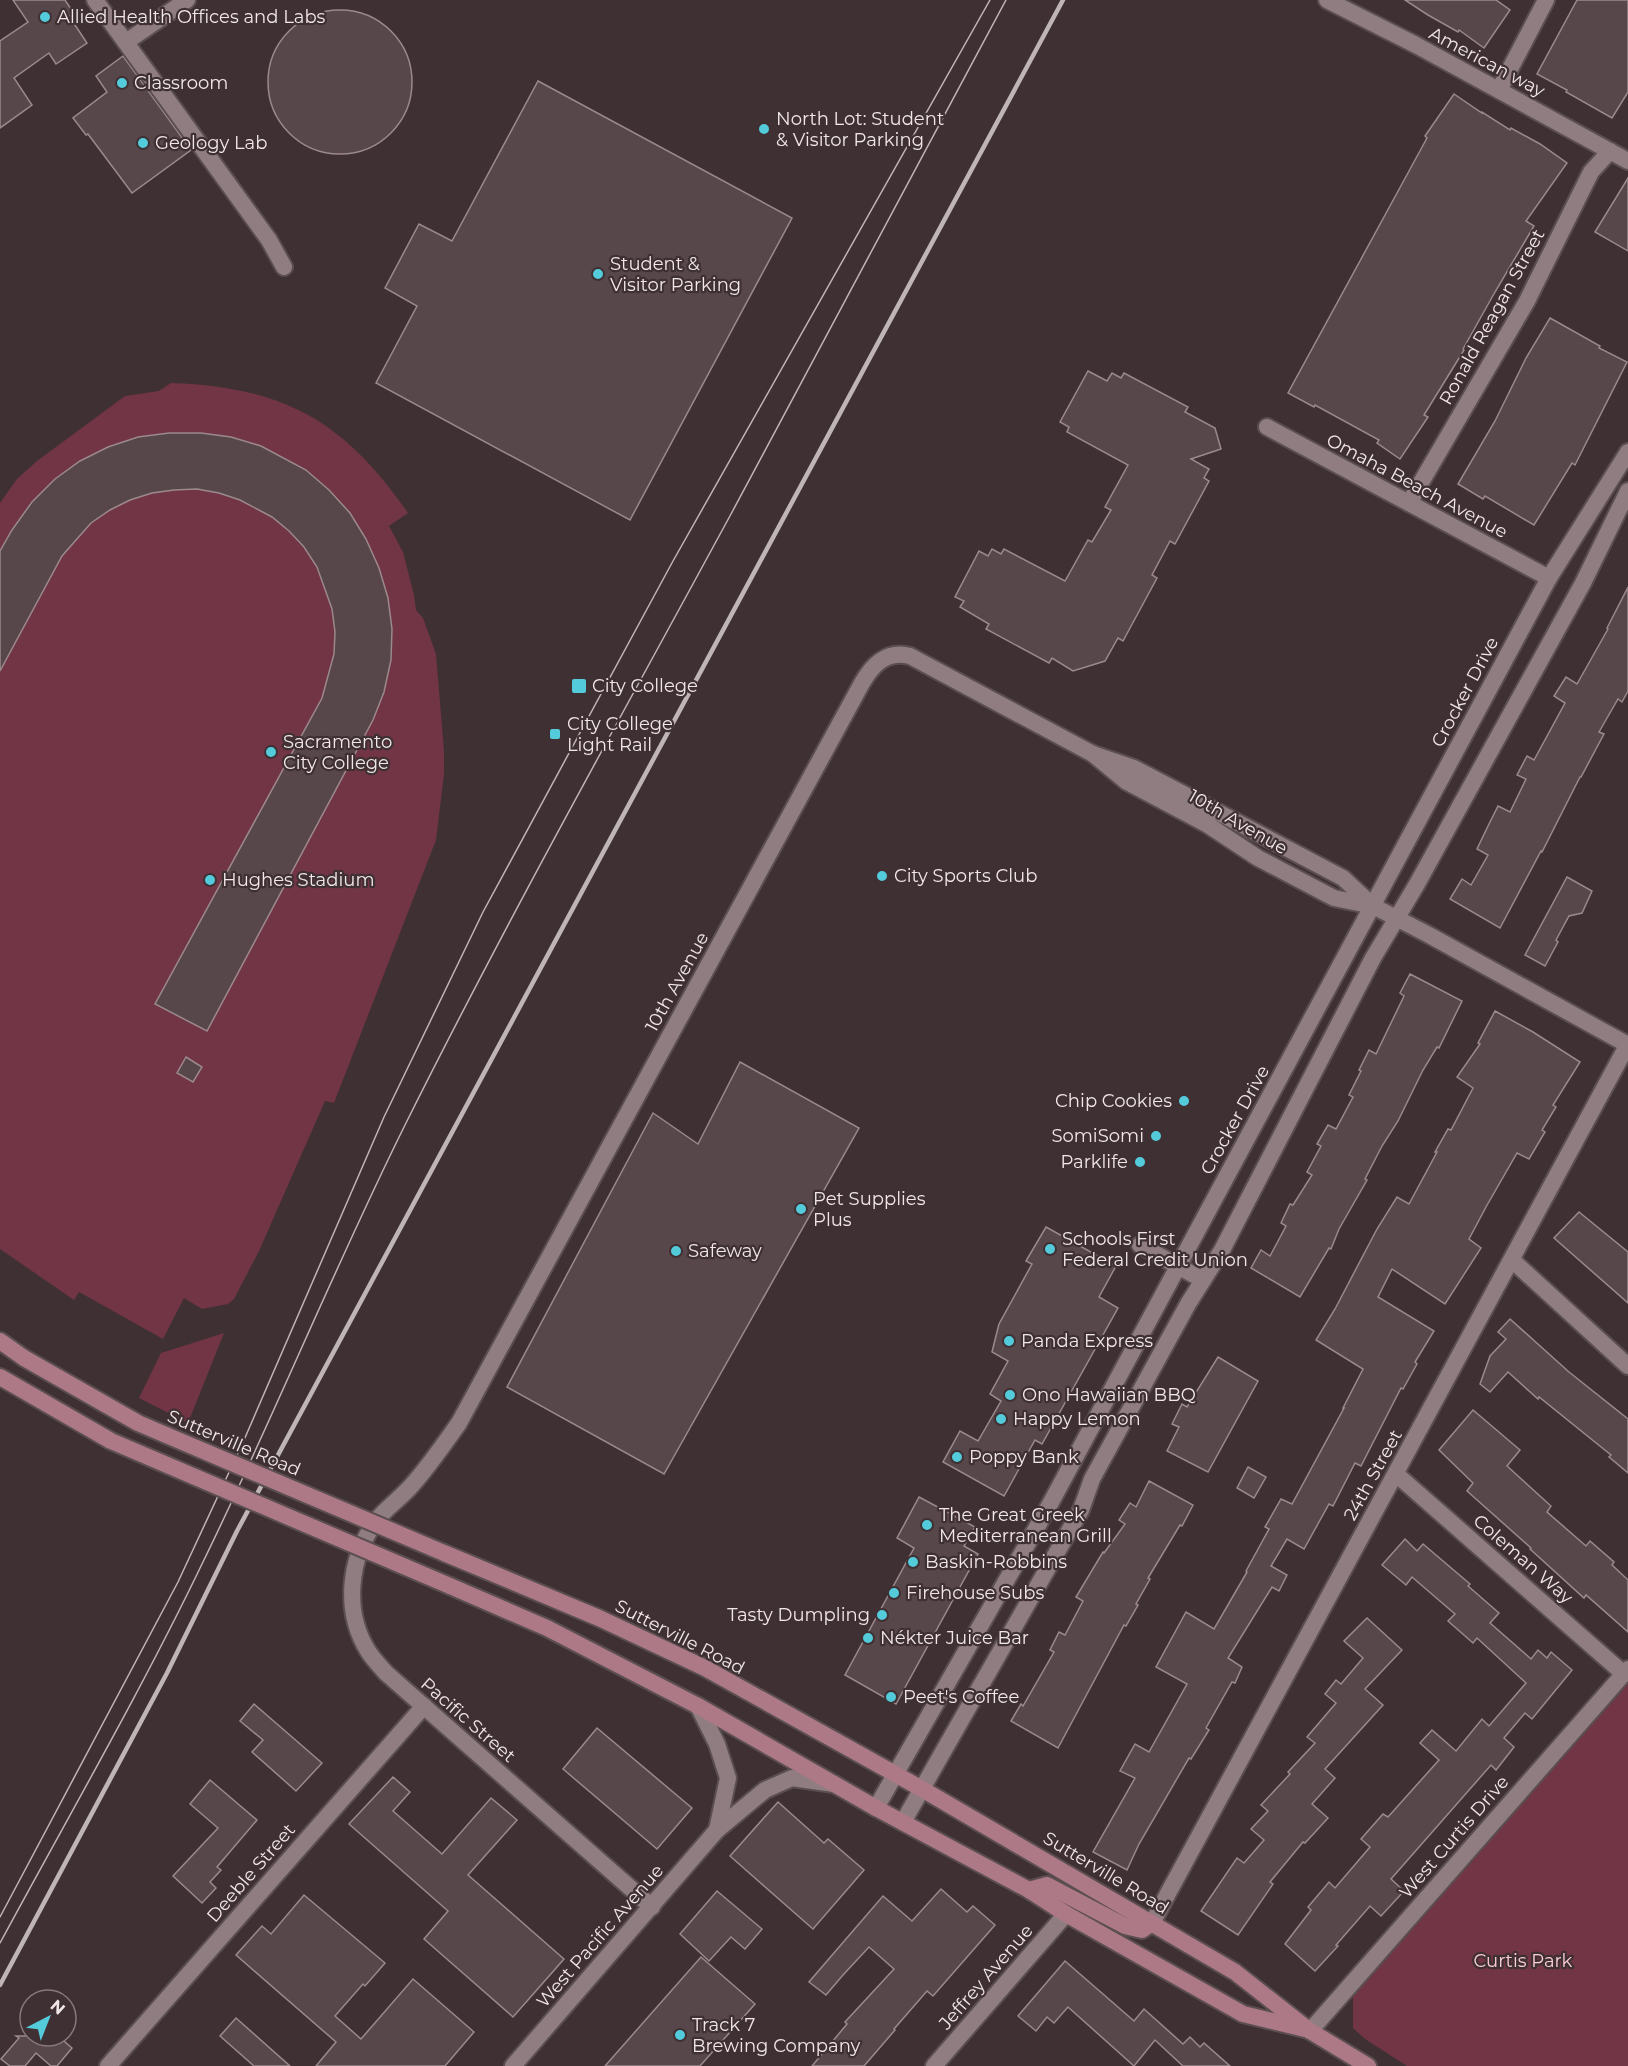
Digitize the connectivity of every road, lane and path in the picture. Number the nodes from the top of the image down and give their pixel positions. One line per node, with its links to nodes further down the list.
1 (94, 0): 5 (street)
2 (187, 0): 5 (street)
3 (1327, 0): 6 (street, American way)
4 (1546, 0): 6 (street)
5 (126, 42): 9 (street)
6 (1499, 90): 7 (street, American way)
7 (1610, 151): 8 (street, American way); 13 (street, Ronald Reagan Street)
8 (1628, 160)
9 (284, 267)
10 (1267, 427): 13 (street, Omaha Beach Avenue)
11 (1628, 452): 14 (street, Crocker Drive)
12 (1628, 491): 16 (street)
13 (1409, 503): 14 (street, Omaha Beach Avenue)
14 (1549, 578): 15 (street, Crocker Drive)
15 (1373, 906): 16 (street, 10th Avenue); 20 (street, Crocker Drive); 26 (street, 10th Avenue)
16 (1397, 918): 17 (street, 10th Avenue); 21 (street)
17 (1628, 1045): 19 (street, 24th Street)
18 (1140, 1245): 20 (street)
19 (1512, 1260): 23 (street); 25 (street, 24th Street)
20 (1178, 1266): 21 (street); 30 (street, Crocker Drive)
21 (1203, 1280): 32 (street)
22 (0, 1341): 30 (main road, Sutterville Road, bridge)
23 (1628, 1366)
24 (0, 1377): 29 (main road, Sutterville Road, bridge)
25 (1396, 1474): 27 (street, Coleman Way); 39 (street, 24th Street)
26 (377, 1520): 28 (street, Pacific Street)
27 (1626, 1671): 40 (street, West Curtis Drive)
28 (423, 1706): 37 (street, Pacific Street); 42 (street, Deeble Street)
29 (698, 1706): 31 (main road, Sutterville Road); 35 (street, West Pacific Avenue)
30 (894, 1774): 32 (main road, Sutterville Road); 33 (street, Crocker Drive)
31 (837, 1785): 33 (main road, Sutterville Road); 35 (street, West Pacific Avenue)
32 (922, 1789): 34 (street); 39 (main road, Sutterville Road)
33 (876, 1808): 34 (main road, Sutterville Road)
34 (903, 1822): 36 (main road, Sutterville Road)
35 (717, 1830): 37 (street, West Pacific Avenue)
36 (1029, 1890): 38 (main road, Sutterville Road); 39 (main road)
37 (652, 1907): 43 (street, West Pacific Avenue)
38 (1066, 1914): 40 (main road, Sutterville Road); 44 (street, Jeffrey Avenue)
39 (1152, 1923): 40 (main road, Sutterville Road)
40 (1310, 2031): 41 (main road, Sutterville Road)
41 (1365, 2065)
42 (108, 2066)
43 (513, 2066)
44 (934, 2066)

